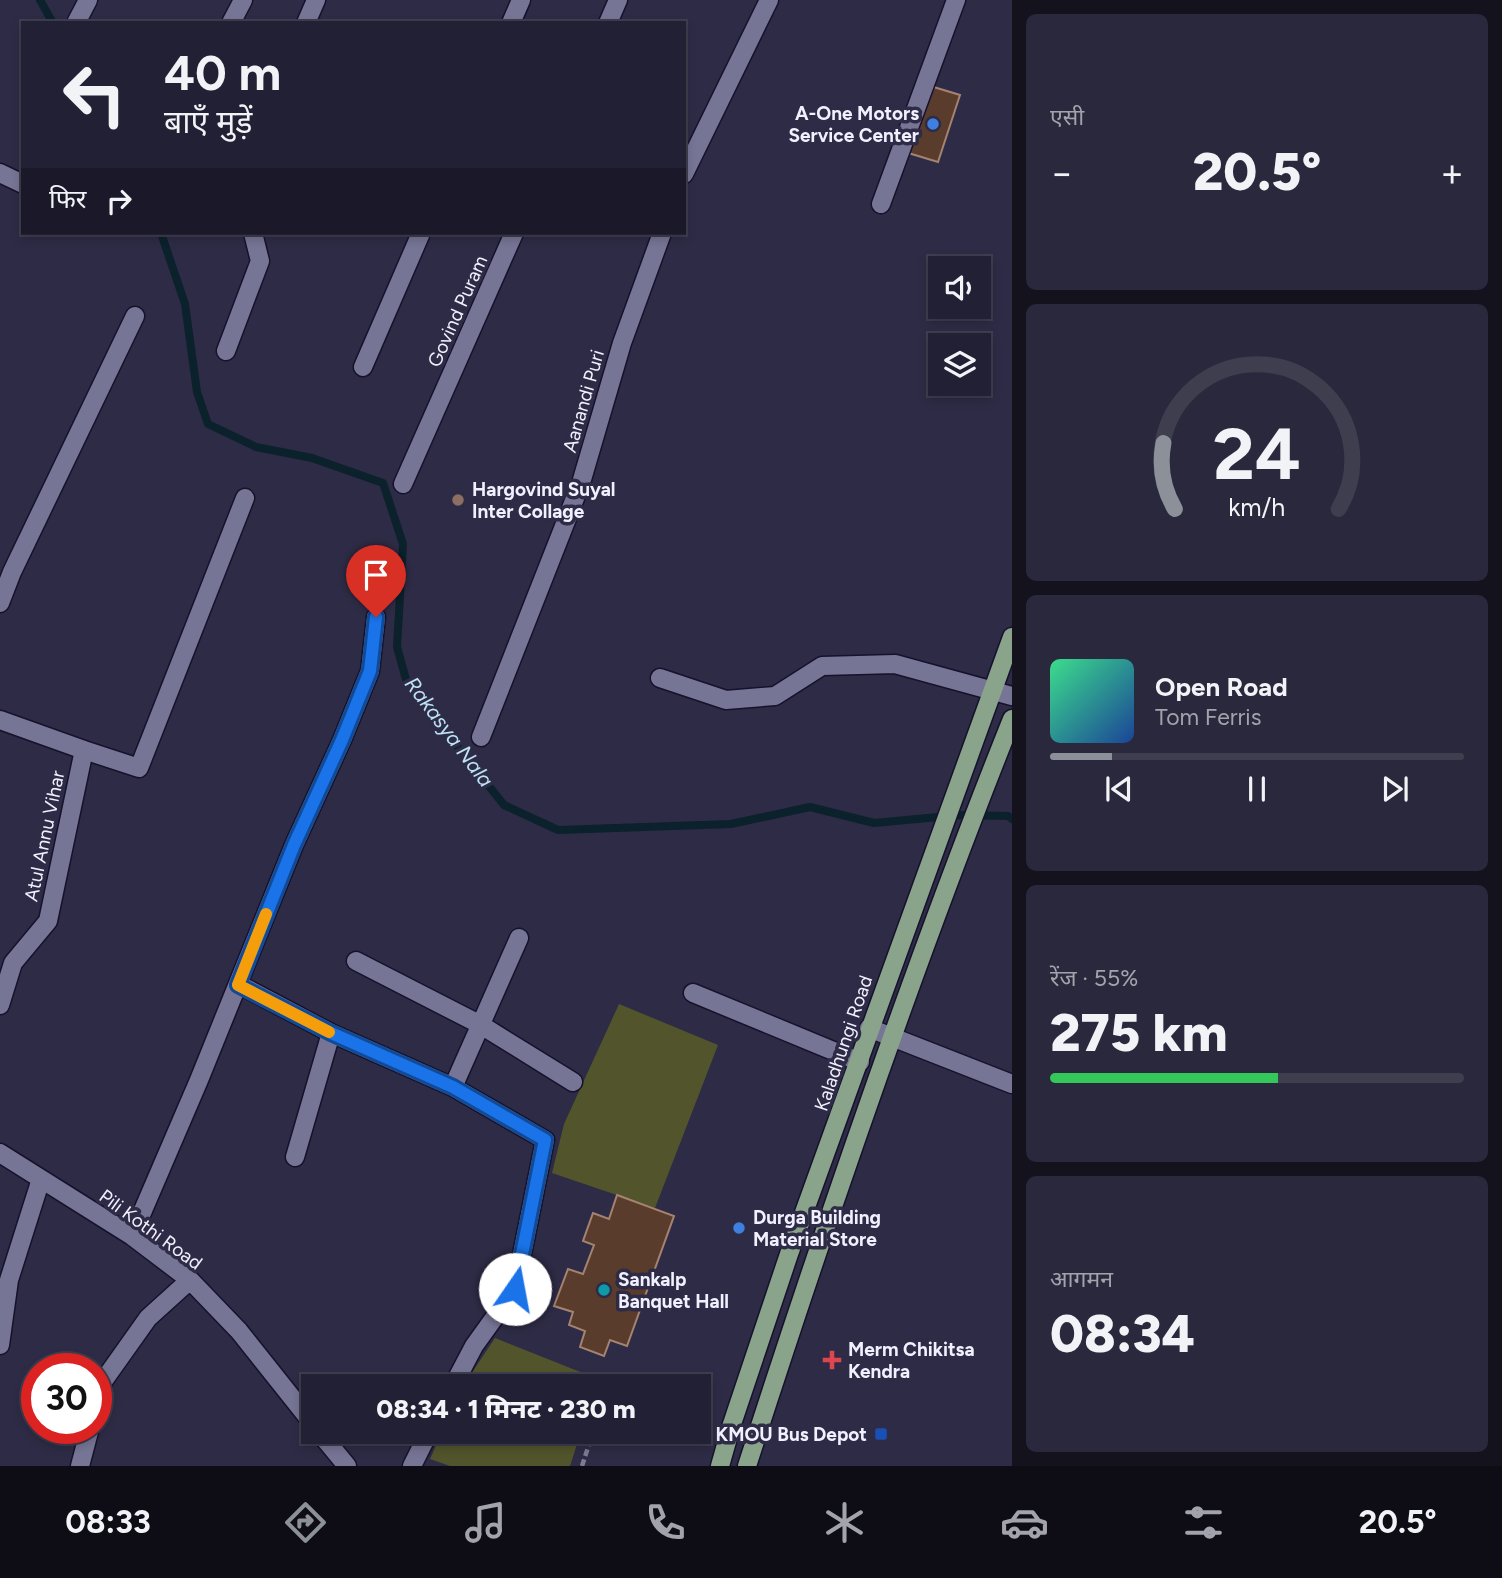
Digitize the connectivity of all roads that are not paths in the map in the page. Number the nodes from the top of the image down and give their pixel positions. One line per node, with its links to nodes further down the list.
1 (88, 0): 8 (street)
2 (243, 0): 9 (street)
3 (317, 0): 10 (street)
4 (521, 0): 11 (street)
5 (618, 0): 12 (street)
6 (769, 0): 13 (street)
7 (956, 0): 16 (street)
8 (77, 21)
9 (232, 21)
10 (307, 21)
11 (512, 21)
12 (609, 21)
13 (686, 170)
14 (0, 173): 15 (street)
15 (21, 183)
16 (881, 204)
17 (254, 235): 22 (street)
18 (420, 235): 23 (street)
19 (513, 235): 24 (street, Govind Puram)
20 (661, 235): 34 (street, Aanandi Puri)
21 (135, 316): 26 (street)
22 (226, 351)
23 (363, 367)
24 (402, 484)
25 (245, 498): 35 (street)
26 (0, 603)
27 (376, 617): 38 (street)
28 (1012, 637): 30 (main road, Kaladhungi Road)
29 (660, 678): 30 (street)
30 (993, 691): 31 (street); 42 (main road, Kaladhungi Road)
31 (1012, 696)
32 (1012, 719): 44 (main road)
33 (0, 720): 35 (street, Atul Annu Vihar)
34 (481, 737)
35 (84, 750): 40 (street, Atul Annu Vihar)
36 (519, 938): 41 (street)
37 (356, 961): 41 (street)
38 (238, 985): 43 (street); 52 (street)
39 (693, 993): 45 (street)
40 (0, 1005)
41 (481, 1025): 46 (street); 48 (street)
42 (869, 1028): 44 (street); 45 (main road, Kaladhungi Road)
43 (331, 1033): 48 (street); 50 (street)
44 (893, 1037): 47 (street); 65 (main road)
45 (860, 1062): 64 (main road, Kaladhungi Road)
46 (573, 1082)
47 (1012, 1084)
48 (453, 1087): 56 (street)
49 (0, 1153): 51 (street, Pili Kothi Road)
50 (295, 1157)
51 (41, 1179): 52 (street, Pili Kothi Road); 54 (street)
52 (132, 1236): 53 (street, Pili Kothi Road)
53 (190, 1280): 55 (street); 57 (street, Pili Kothi Road)
54 (0, 1345)
55 (112, 1369)
56 (459, 1374)
57 (301, 1409)
58 (85, 1444): 61 (street)
59 (329, 1444): 62 (street)
60 (423, 1444): 63 (street)
61 (79, 1466)
62 (347, 1466)
63 (411, 1466)
64 (720, 1466)
65 (747, 1466)

